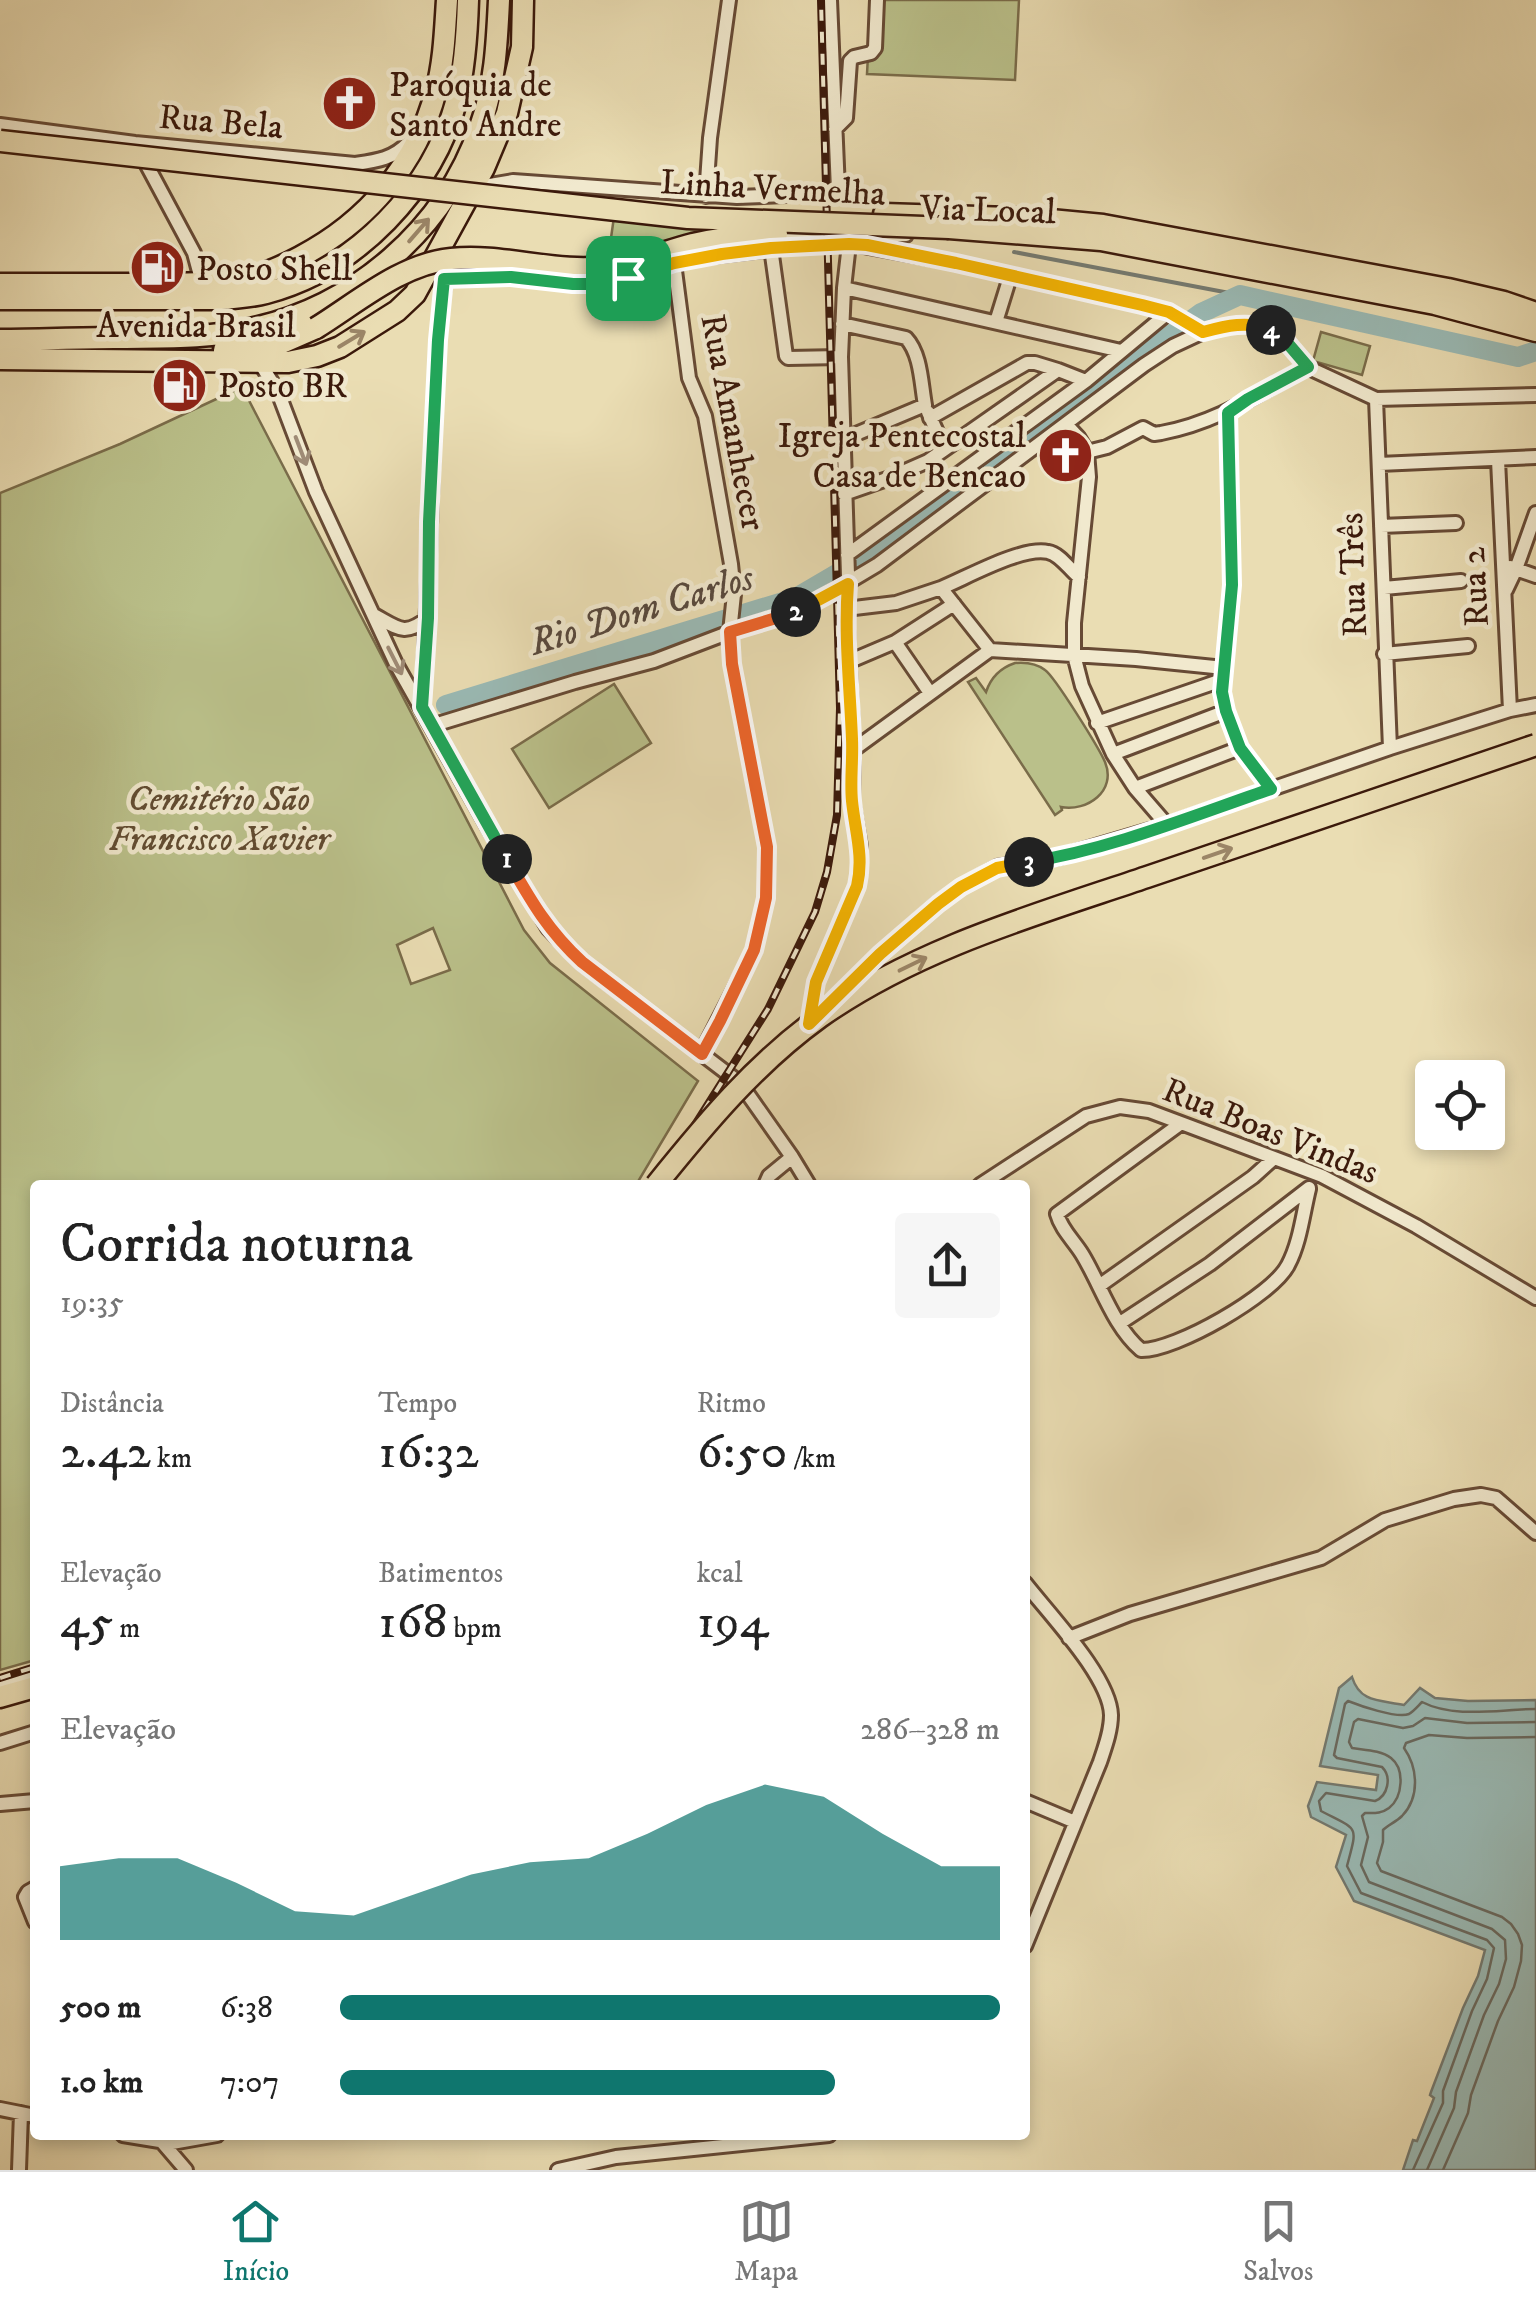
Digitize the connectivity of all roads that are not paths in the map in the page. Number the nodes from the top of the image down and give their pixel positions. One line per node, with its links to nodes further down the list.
1 (447, 0): 10 (highway, Avenida Brasil)
2 (468, 0): 29 (highway, Avenida Brasil)
3 (499, 0): 9 (highway, Avenida Brasil)
4 (510, 0): 9 (highway)
5 (523, 0): 15 (highway, Avenida Brasil)
6 (729, 0): 17 (street)
7 (830, 0): 12 (street)
8 (877, 0): 12 (street)
9 (484, 114): 37 (highway, Avenida Brasil, one-way to 9)
10 (424, 127): 14 (street, Rua Bela); 26 (highway, Avenida Brasil)
11 (0, 128): 14 (street, Rua Bela); 30 (highway, Linha Vermelha)
12 (835, 129): 17 (street)
13 (0, 141): 19 (highway, Linha Vermelha, bridge)
14 (135, 143): 26 (street)
15 (493, 147): 16 (street); 18 (highway, Avenida Brasil)
16 (513, 180): 17 (street); 18 (street)
17 (706, 196)
18 (468, 199): 20 (highway, Avenida Brasil)
19 (948, 228): 35 (highway, Linha Vermelha); 37 (highway, bridge)
20 (447, 237): 24 (street); 41 (highway, Avenida Brasil, one-way to 20)
21 (849, 244): 22 (street); 25 (street); 28 (street)
22 (771, 248): 23 (street); 39 (street)
23 (674, 263): 24 (street); 71 (street, Rua Amanhecer)
24 (445, 273): 35 (street, Via Local); 70 (street)
25 (1010, 277): 31 (street); 32 (street)
26 (202, 283): 27 (highway, Avenida Brasil)
27 (0, 284)
28 (844, 288): 32 (street); 33 (street)
29 (0, 299)
30 (1536, 313)
31 (1173, 315): 34 (street); 38 (street)
32 (996, 322): 38 (street)
33 (842, 324): 39 (street); 47 (street)
34 (1199, 330): 42 (street); 49 (street)
35 (1530, 334)
36 (0, 340): 37 (highway, Avenida Brasil)
37 (38, 340)
38 (1122, 351): 44 (street)
39 (841, 357): 50 (street)
40 (0, 359): 41 (highway, Avenida Brasil)
41 (260, 363): 69 (street, one-way to 69)
42 (1308, 367): 46 (street); 48 (street)
43 (1058, 370): 44 (street); 47 (street); 51 (street)
44 (1086, 381): 61 (street)
45 (1536, 395): 46 (street)
46 (1376, 399): 55 (street, Rua Três)
47 (927, 412): 50 (street); 51 (street)
48 (1228, 413): 52 (street); 78 (street)
49 (1066, 424): 52 (street); 61 (street)
50 (844, 439): 56 (street)
51 (944, 448): 56 (street)
52 (1087, 452): 63 (street)
53 (1536, 458): 54 (street)
54 (1498, 460): 55 (street); 60 (street, Rua 2)
55 (1378, 464): 59 (street, Rua Três)
56 (844, 494): 61 (street)
57 (1536, 513): 60 (street)
58 (1456, 523): 59 (street)
59 (1381, 526): 66 (street, Rua Três)
60 (1510, 567): 62 (street); 82 (street, Rua 2)
61 (848, 569): 68 (street); 71 (street)
62 (1536, 576)
63 (1079, 577): 65 (street); 76 (street)
64 (1461, 581): 66 (street)
65 (941, 588): 67 (street); 68 (street)
66 (1384, 588): 75 (street, Rua Três)
67 (954, 604): 72 (street); 74 (street)
68 (846, 609): 77 (street)
69 (372, 613): 70 (street); 81 (street, one-way to 81)
70 (428, 618): 81 (street)
71 (731, 622): 85 (street); 95 (street, Rua Amanhecer)
72 (895, 642): 77 (street); 79 (street)
73 (1468, 646): 75 (street)
74 (990, 650): 76 (street); 79 (street)
75 (1384, 654): 88 (street, Rua Três)
76 (1074, 655): 78 (street); 84 (street)
77 (848, 662): 89 (street)
78 (1223, 674): 83 (street); 84 (street)
79 (930, 693): 89 (street)
80 (1536, 705): 82 (street)
81 (422, 707): 85 (street)
82 (1510, 710): 88 (street)
83 (1226, 711): 87 (street); 90 (street)
84 (1097, 723): 90 (street)
85 (431, 726): 95 (street)
86 (1536, 745): 101 (highway, one-way to 86, bridge)
87 (1240, 748): 91 (street); 92 (street)
88 (1390, 748): 92 (street)
89 (853, 750): 94 (street)
90 (1113, 754): 91 (street)
91 (1135, 788): 93 (street)
92 (1271, 789): 93 (street)
93 (1167, 825): 94 (street)
94 (809, 1024): 96 (street)
95 (702, 1054): 96 (street)
96 (740, 1084): 98 (street); 102 (street)
97 (1180, 1124): 99 (street, Rua Boas Vindas); 105 (street, Rua Boas Vindas); 107 (street)
98 (792, 1157): 103 (street); 104 (street)
99 (1274, 1160): 100 (street, Rua Boas Vindas); 107 (street)
100 (1322, 1176): 106 (street); 108 (street, Rua Boas Vindas)
101 (660, 1180)
102 (672, 1180)
103 (768, 1180)
104 (806, 1180)
105 (988, 1180)
106 (1309, 1189): 109 (street); 109 (street)
107 (1100, 1286): 109 (street)
108 (1536, 1298)
109 (1120, 1323)
110 (1536, 1533): 112 (street)
111 (1030, 1590): 112 (street)
112 (1069, 1638): 122 (street)
113 (30, 1677): 114 (street)
114 (0, 1686)
115 (30, 1688): 116 (highway)
116 (0, 1697)
117 (30, 1734): 118 (street)
118 (0, 1743)
119 (30, 1801): 121 (street)
120 (1030, 1803): 122 (street)
121 (0, 1804)
122 (1076, 1822): 123 (street)
123 (1030, 1934)
124 (0, 2108): 125 (street)
125 (28, 2115): 130 (street)
126 (154, 2140): 129 (street)
127 (194, 2140): 129 (street)
128 (778, 2140): 132 (street)
129 (160, 2141): 131 (street)
130 (19, 2170)
131 (186, 2170)
132 (558, 2170)

